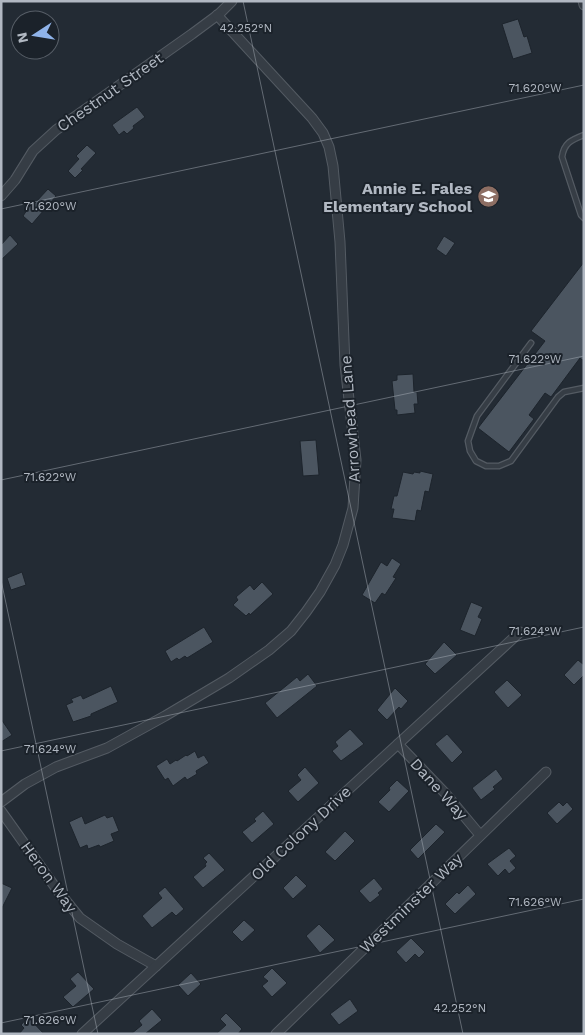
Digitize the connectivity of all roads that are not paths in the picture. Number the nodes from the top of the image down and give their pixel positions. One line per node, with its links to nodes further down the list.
1 (232, 1): 2 (street, Chestnut Street)
2 (217, 15): 4 (street, Chestnut Street); 11 (street, Arrowhead Lane)
3 (584, 135): 5 (lane)
4 (1, 196)
5 (584, 218)
6 (531, 343): 7 (lane)
7 (584, 388)
8 (520, 632): 9 (street, Old Colony Drive)
9 (398, 744): 13 (street, Dane Way); 14 (street, Old Colony Drive)
10 (546, 772): 13 (street, Westminster Way)
11 (1, 802)
12 (1, 811): 14 (street, Heron Way)
13 (480, 836): 16 (street, Westminster Way)
14 (156, 966): 15 (street, Old Colony Drive)
15 (82, 1034)
16 (276, 1034)

